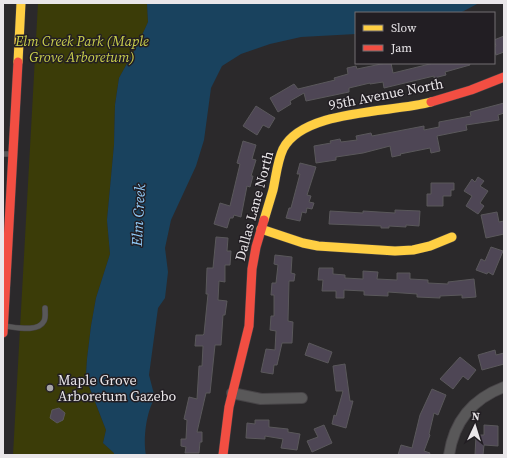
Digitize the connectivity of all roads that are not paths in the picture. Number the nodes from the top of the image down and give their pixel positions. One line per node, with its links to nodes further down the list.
1 (20, 3): 5 (street)
2 (504, 77): 3 (street, 95th Avenue North)
3 (296, 133): 6 (street, Dallas Lane North)
4 (3, 154): 5 (lane)
5 (13, 154): 9 (street)
6 (261, 229): 7 (street); 12 (street, Dallas Lane North)
7 (452, 237)
8 (45, 308): 9 (lane)
9 (3, 326): 10 (street)
10 (3, 333)
11 (504, 387): 15 (street)
12 (232, 393): 13 (street); 14 (street, Dallas Lane North)
13 (302, 398)
14 (223, 455)
15 (449, 455)

